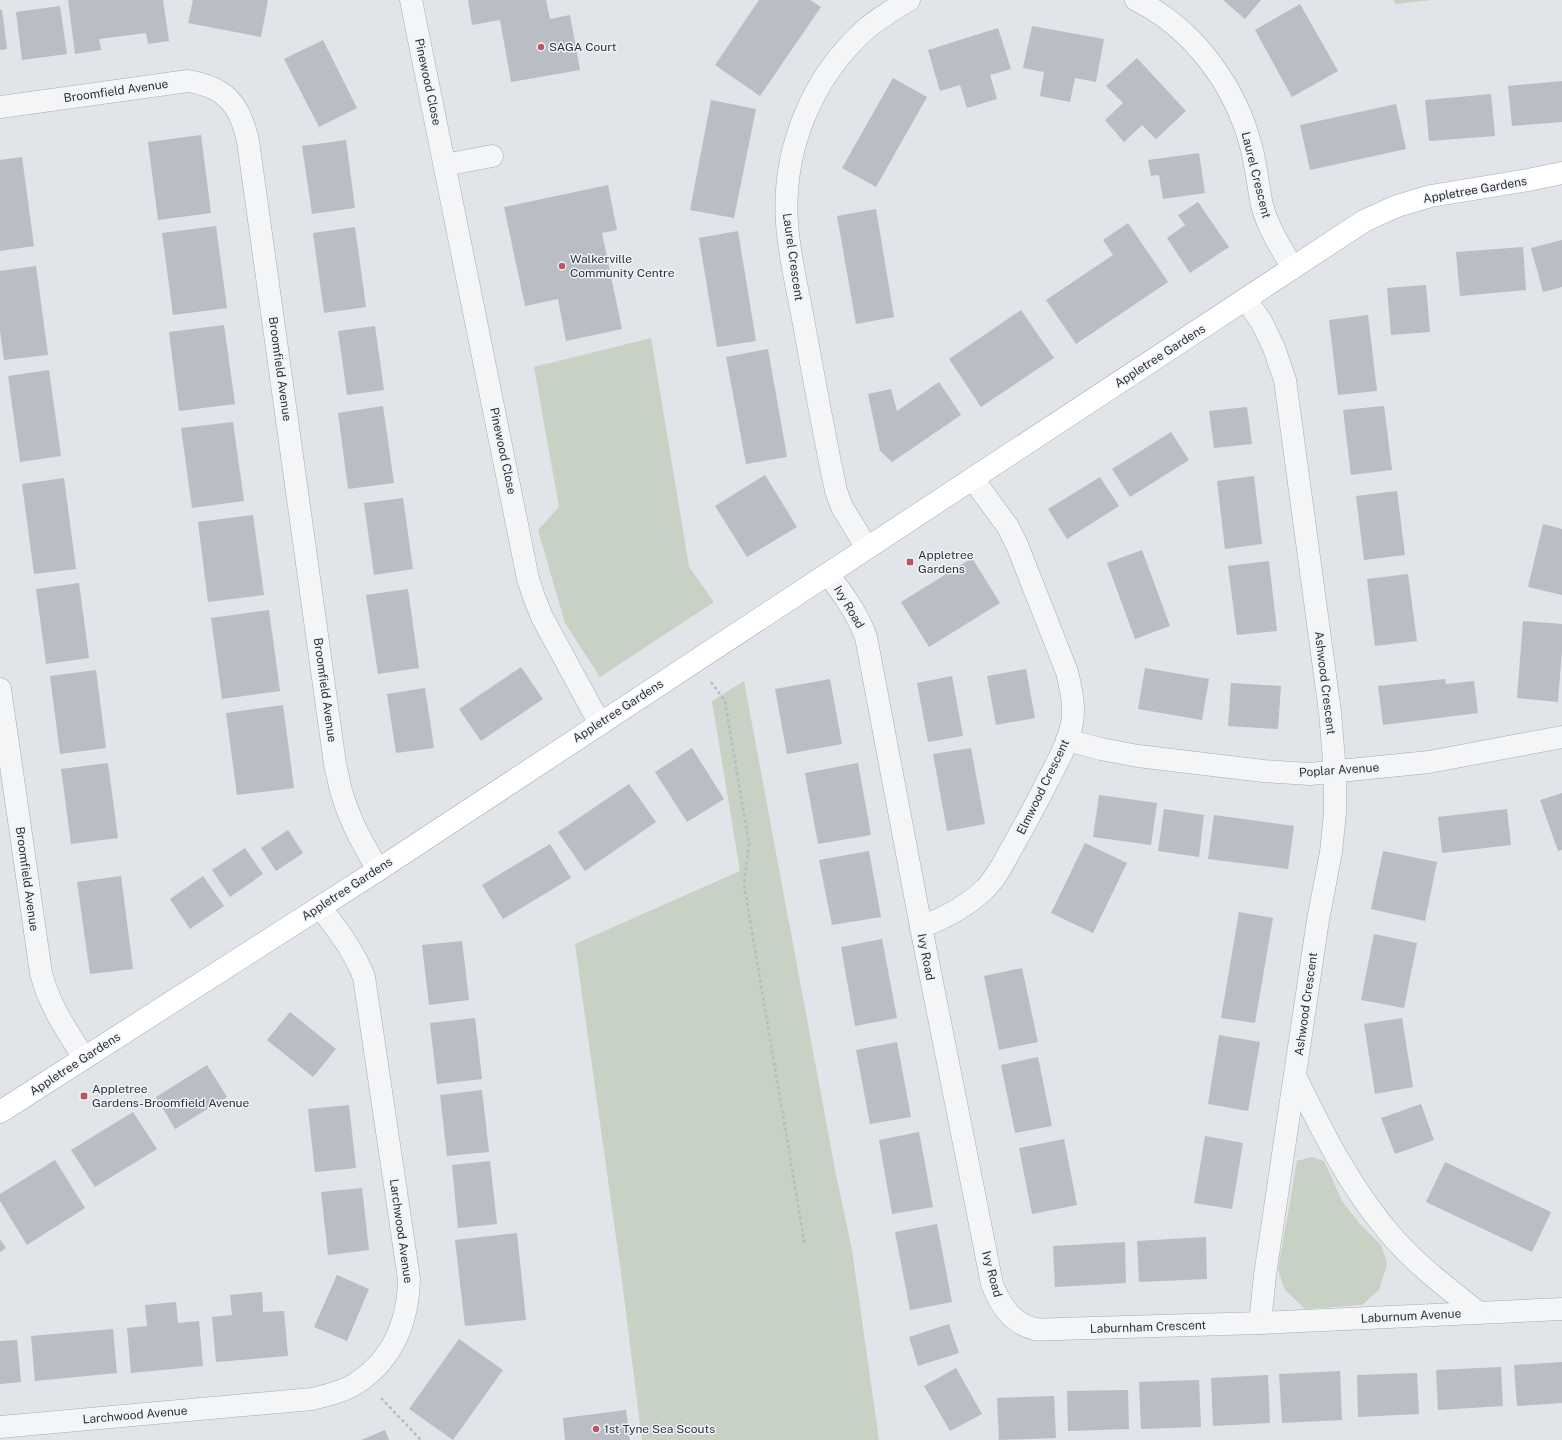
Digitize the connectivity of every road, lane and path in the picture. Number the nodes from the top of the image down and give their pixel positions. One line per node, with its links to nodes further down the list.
1 (411, 0): 6 (street, Pinewood Close)
2 (909, 0): 11 (street, Laurel Crescent)
3 (1136, 0): 8 (street, Laurel Crescent)
4 (0, 106): 19 (street, Broomfield Avenue)
5 (492, 156): 6 (street)
6 (445, 164): 15 (street, Pinewood Close)
7 (1562, 173): 8 (street, Appletree Gardens)
8 (1292, 268): 9 (street, Appletree Gardens)
9 (1245, 299): 10 (street, Appletree Gardens); 18 (street, Ashwood Crescent)
10 (973, 479): 11 (street, Appletree Gardens); 17 (street, Elmwood Crescent)
11 (867, 548): 12 (street, Appletree Gardens)
12 (828, 574): 13 (street, Appletree Gardens); 21 (street, Ivy Road)
13 (696, 661): 15 (street, Appletree Gardens); 25 (path)
14 (0, 689): 22 (street, Broomfield Avenue)
15 (600, 724): 19 (street, Appletree Gardens)
16 (1562, 737): 18 (street, Poplar Avenue)
17 (1067, 740): 18 (street, Poplar Avenue); 21 (street, Elmwood Crescent)
18 (1335, 772): 23 (street, Ashwood Crescent)
19 (378, 870): 20 (street, Appletree Gardens)
20 (320, 907): 22 (street, Appletree Gardens); 30 (street, Larchwood Avenue)
21 (921, 928): 29 (street, Ivy Road)
22 (84, 1058): 24 (street, Appletree Gardens)
23 (1295, 1076): 27 (street); 28 (street, Ashwood Crescent)
24 (0, 1112)
25 (805, 1246)
26 (1562, 1309): 27 (street, Laburnum Avenue)
27 (1479, 1313): 28 (street, Laburnum Avenue)
28 (1260, 1324): 29 (street, Laburnham Crescent)
29 (1036, 1329)
30 (362, 1378): 31 (street, Larchwood Avenue); 32 (path)
31 (0, 1427)
32 (421, 1440)

